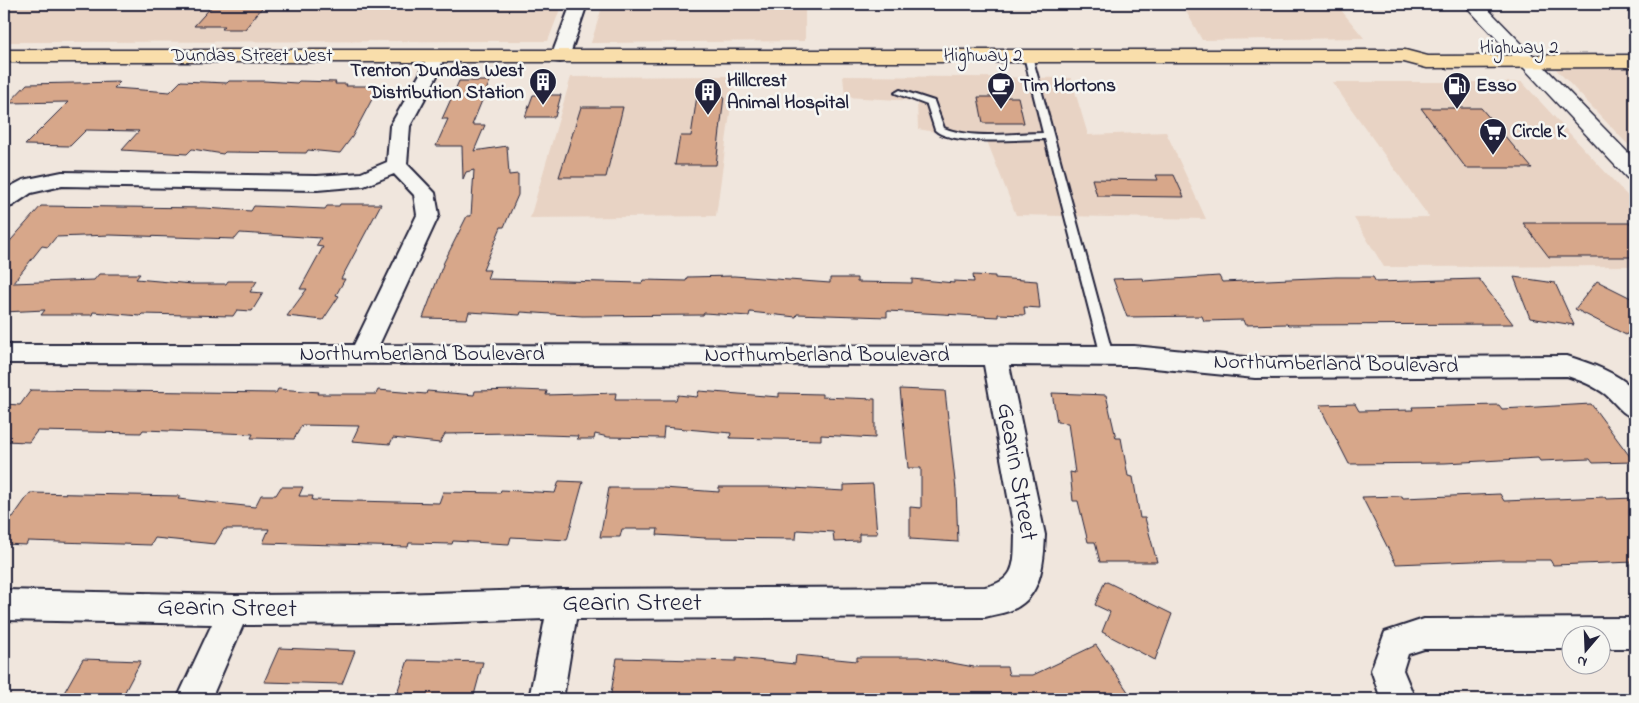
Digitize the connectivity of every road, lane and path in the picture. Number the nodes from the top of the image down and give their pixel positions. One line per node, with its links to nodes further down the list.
1 (579, 4): 8 (street)
2 (1474, 4): 4 (street)
3 (1635, 48): 4 (main road, Highway 2)
4 (1523, 55): 6 (main road, Highway 2); 9 (main road, Highway 2); 13 (street)
5 (4, 56): 7 (main road, Dundas Street West)
6 (1028, 56): 8 (main road, Highway 2); 11 (lane)
7 (435, 57): 8 (main road, Dundas Street West); 12 (street)
8 (560, 57)
9 (1635, 62)
10 (900, 92): 11 (lane)
11 (1049, 136): 18 (lane)
12 (397, 165): 14 (street); 16 (street)
13 (1635, 173)
14 (4, 201)
15 (4, 354): 16 (street, Northumberland Boulevard)
16 (362, 354): 17 (street, Northumberland Boulevard)
17 (995, 356): 18 (street, Northumberland Boulevard); 20 (street, Gearin Street)
18 (1107, 356): 19 (street, Northumberland Boulevard)
19 (1635, 408)
20 (563, 604): 22 (street, Gearin Street); 25 (street)
21 (4, 605): 22 (street, Gearin Street)
22 (234, 610): 24 (street)
23 (1635, 633): 26 (street)
24 (194, 699)
25 (546, 699)
26 (1398, 699)

